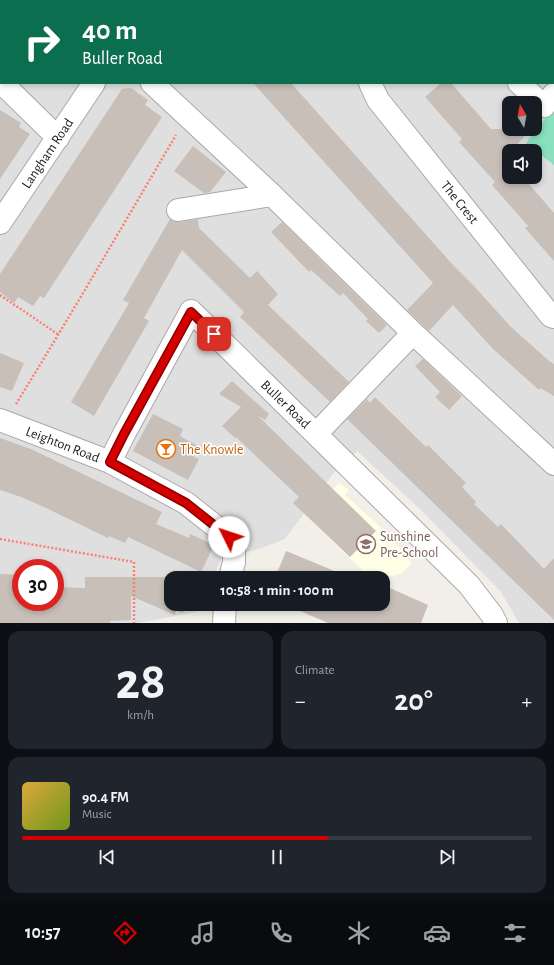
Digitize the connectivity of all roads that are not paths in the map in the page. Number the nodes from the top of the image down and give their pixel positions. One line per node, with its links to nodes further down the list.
1 (3, 84): 7 (street)
2 (93, 84): 7 (street, Langham Road)
3 (153, 84): 8 (street)
4 (370, 84): 11 (street, The Crest)
5 (520, 84): 6 (street)
6 (554, 94)
7 (58, 138): 10 (street, Langham Road)
8 (272, 195): 9 (street); 12 (street)
9 (178, 210)
10 (0, 223)
11 (554, 318)
12 (413, 333): 14 (street); 16 (street)
13 (3, 421): 15 (street, Leighton Road)
14 (316, 434): 15 (street, Buller Road); 20 (street, Buller Road)
15 (110, 462): 17 (street, Leighton Road)
16 (554, 464)
17 (232, 571)
18 (225, 611): 19 (street)
19 (224, 623)
20 (496, 623)

